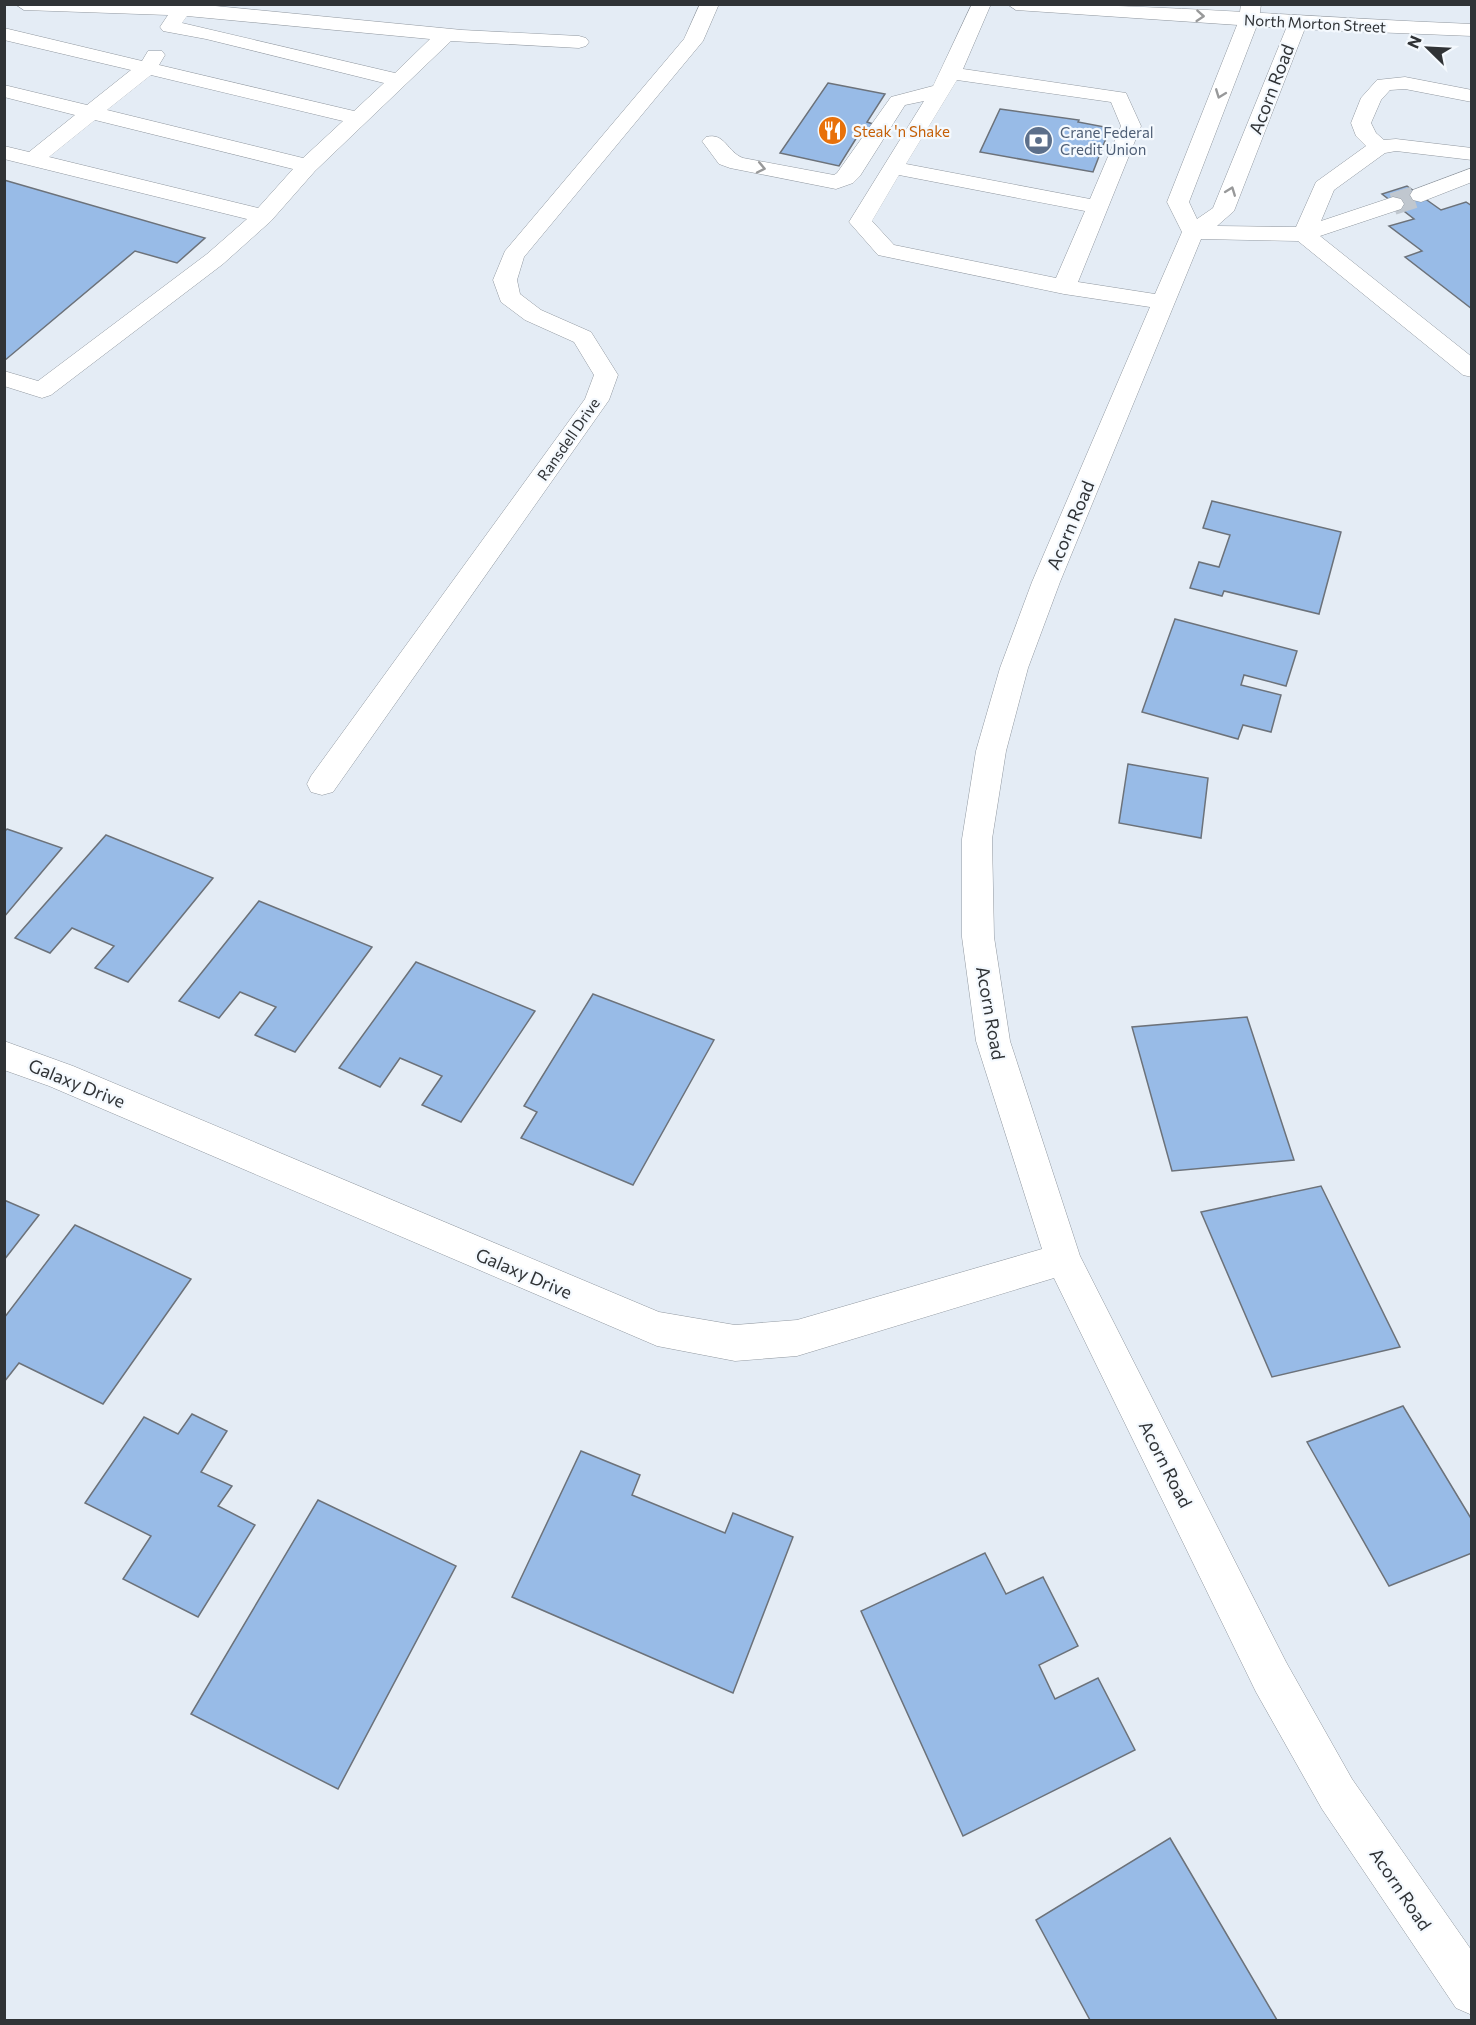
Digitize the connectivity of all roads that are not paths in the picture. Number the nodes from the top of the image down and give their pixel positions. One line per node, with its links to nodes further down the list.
1 (24, 4): 6 (street)
2 (710, 4): 37 (street, Ransdell Drive)
3 (982, 4): 14 (street)
4 (1016, 4): 5 (street, North Morton Street, one-way to 5)
5 (1250, 12): 7 (street, North Morton Street); 31 (street, one-way to 31)
6 (180, 14): 10 (street); 12 (street); 13 (street)
7 (1297, 23): 8 (street, North Morton Street); 31 (street, Acorn Road, one-way to 7)
8 (1472, 30)
9 (4, 34): 12 (street)
10 (446, 35): 11 (street); 13 (street)
11 (579, 42)
12 (148, 67): 17 (street); 18 (street)
13 (399, 80): 18 (street)
14 (946, 81): 19 (street, one-way to 14); 24 (street); 28 (street)
15 (4, 91): 17 (street)
16 (1472, 96): 20 (street)
17 (90, 113): 23 (street); 25 (street)
18 (357, 118): 25 (street)
19 (713, 141)
20 (1379, 147): 22 (street); 32 (street)
21 (4, 152): 23 (street)
22 (1472, 154)
23 (33, 159): 30 (street)
24 (899, 160): 28 (street); 33 (street)
25 (307, 166): 30 (street)
26 (1472, 174): 27 (street)
27 (1421, 195)
28 (1102, 198): 33 (street)
29 (1393, 204): 32 (street)
30 (263, 216): 36 (street)
31 (1193, 232): 32 (street); 34 (street, Acorn Road)
32 (1304, 234): 35 (street)
33 (1065, 287): 34 (street)
34 (1162, 302): 39 (street, Acorn Road)
35 (1472, 370)
36 (4, 378)
37 (322, 784)
38 (4, 1055): 39 (street, Galaxy Drive)
39 (1063, 1259): 40 (street, Acorn Road)
40 (1472, 1992)

